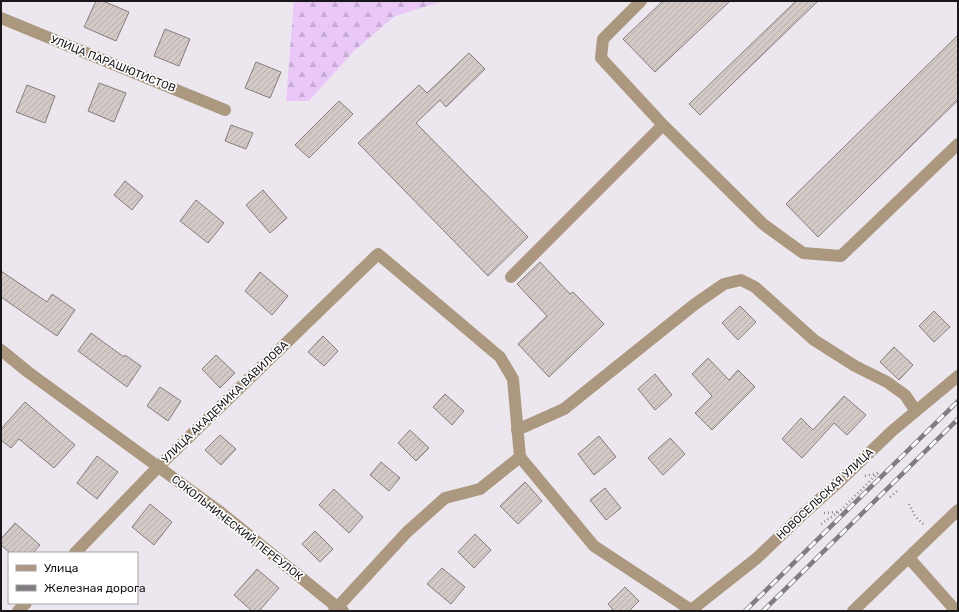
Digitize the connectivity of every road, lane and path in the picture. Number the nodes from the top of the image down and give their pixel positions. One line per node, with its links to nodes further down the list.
1 (641, 1): 4 (street)
2 (1, 18): 3 (street, УЛИЦА ПАРАШЮТИСТОВ)
3 (225, 110)
4 (663, 125): 5 (street); 6 (street)
5 (958, 144)
6 (511, 277)
7 (1, 350): 12 (street, СОКОЛЬНИЧЕСКИЙ ПЕРЕУЛОК)
8 (958, 376): 9 (street, НОВОСЕЛЬСКАЯ УЛИЦА)
9 (916, 411): 10 (street); 23 (street, НОВОСЕЛЬСКАЯ УЛИЦА)
10 (517, 430): 11 (street); 12 (street, УЛИЦА АКАДЕМИКА ВАВИЛОВА)
11 (520, 456): 22 (street); 23 (street)
12 (158, 467): 20 (street, УЛИЦА АКАДЕМИКА ВАВИЛОВА); 22 (street, СОКОЛЬНИЧЕСКИЙ ПЕРЕУЛОК)
13 (878, 473): 18 (path)
14 (897, 491): 15 (path)
15 (890, 497)
16 (909, 504): 19 (path)
17 (958, 510): 19 (street)
18 (821, 524)
19 (933, 534): 21 (street)
20 (75, 552)
21 (909, 558): 24 (street); 25 (street)
22 (338, 610)
23 (691, 610)
24 (853, 611)
25 (956, 611)

